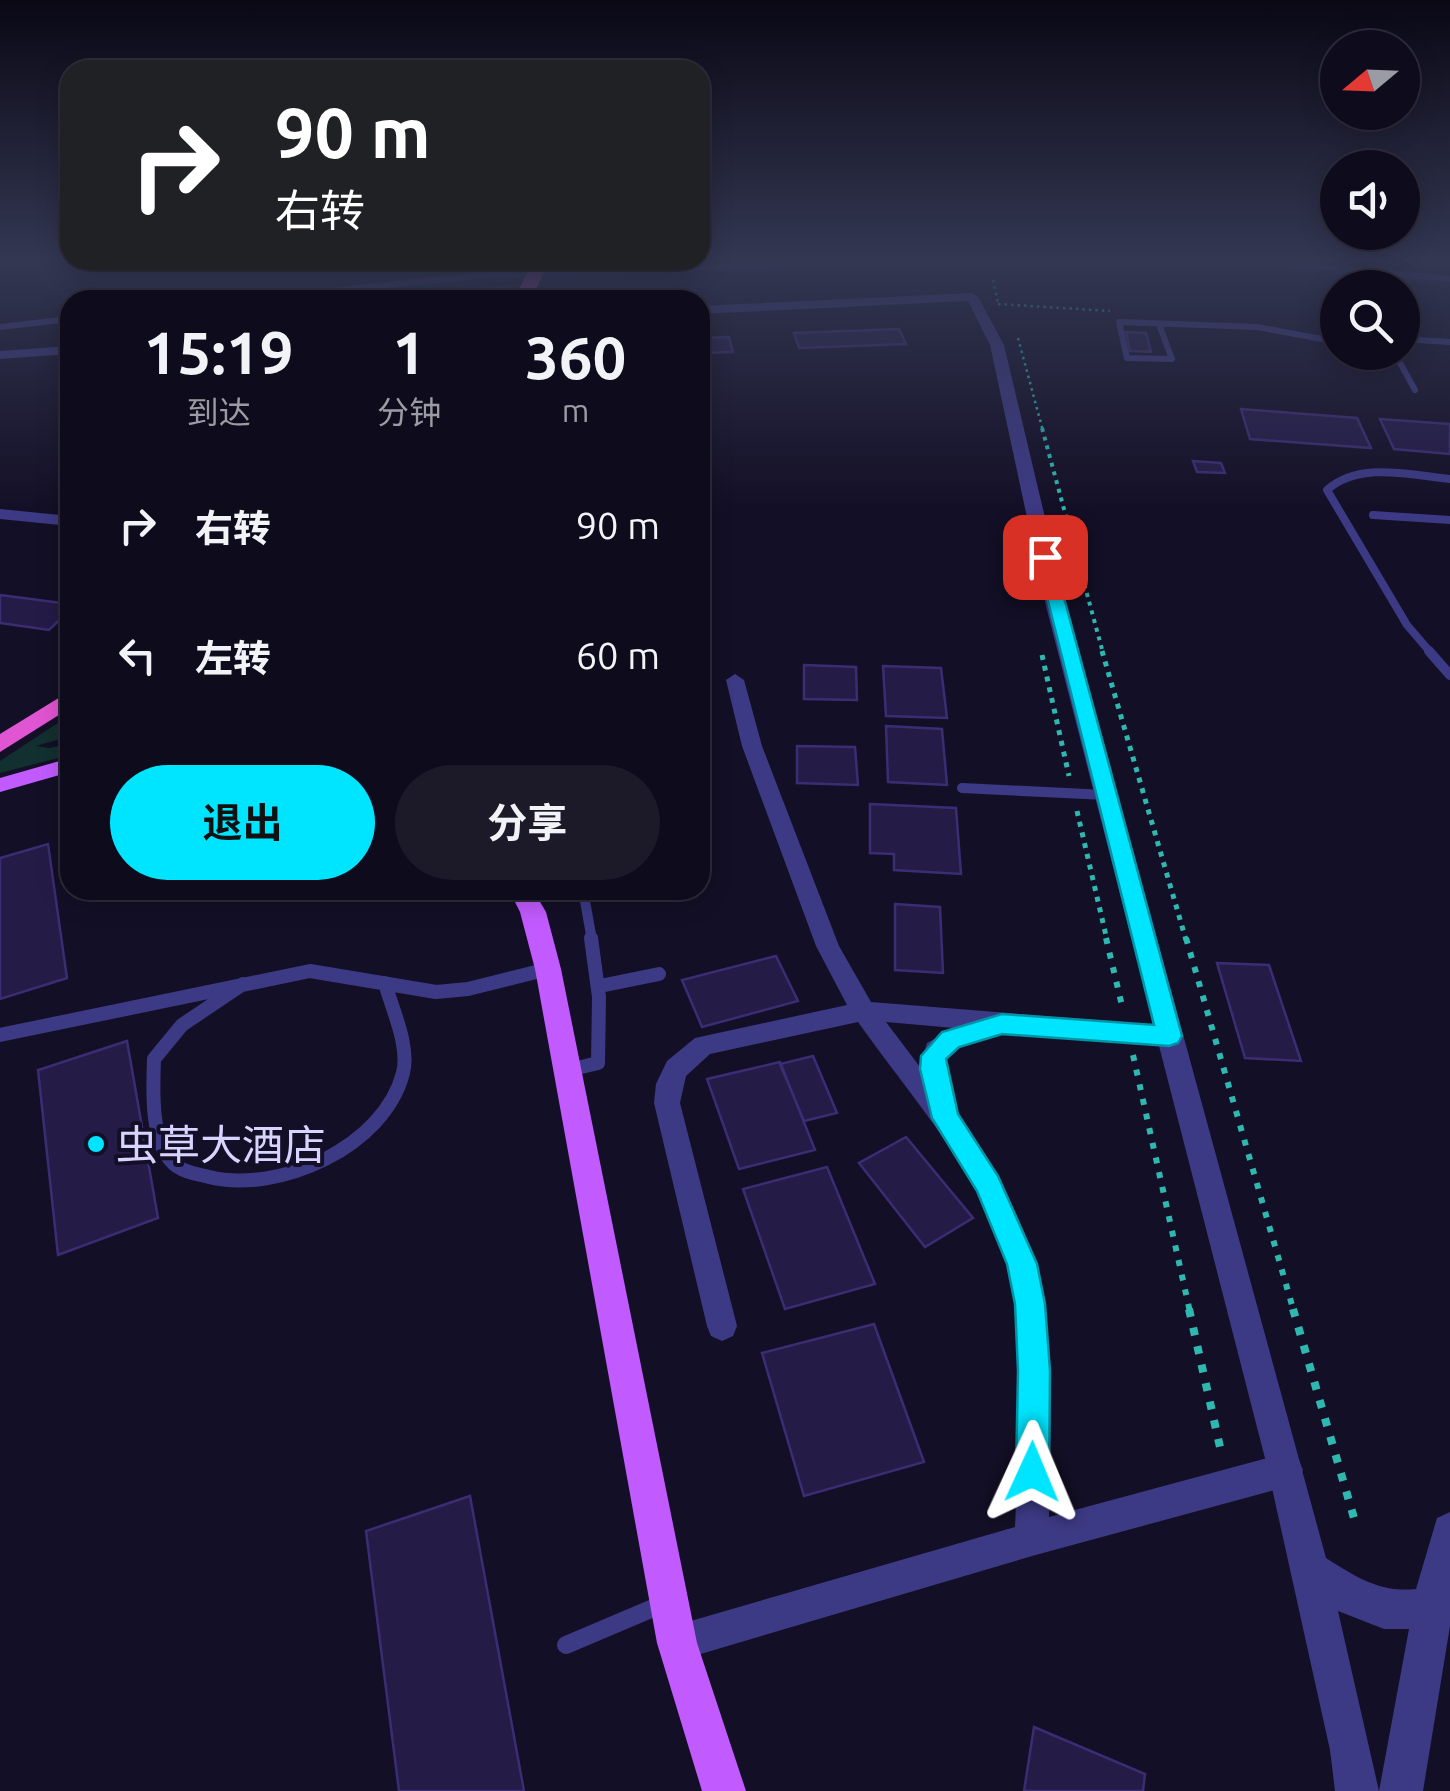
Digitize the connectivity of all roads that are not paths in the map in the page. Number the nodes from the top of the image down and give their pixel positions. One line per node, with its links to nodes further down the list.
1 (995, 342): 20 (street)
2 (1123, 342): 3 (lane)
3 (1166, 342)
4 (60, 351): 5 (street)
5 (0, 355)
6 (1405, 370): 7 (lane)
7 (1416, 390)
8 (1450, 479): 13 (lane)
9 (0, 514): 11 (street)
10 (1373, 515): 12 (lane)
11 (60, 520)
12 (1450, 520)
13 (1450, 676)
14 (736, 680): 28 (street)
15 (60, 705): 16 (highway)
16 (0, 746)
17 (60, 768): 18 (main road)
18 (0, 785)
19 (962, 788): 20 (lane)
20 (1106, 795): 31 (street)
21 (526, 900): 23 (main road)
22 (585, 900): 27 (lane)
23 (548, 969): 25 (lane); 32 (main road)
24 (659, 974): 27 (lane)
25 (385, 983): 26 (lane); 26 (lane)
26 (243, 984): 30 (lane)
27 (600, 986): 32 (lane)
28 (864, 1011): 29 (street); 33 (street); 34 (street)
29 (1002, 1024): 31 (street); 33 (street)
30 (0, 1035)
31 (1169, 1036): 35 (street)
32 (567, 1070): 39 (main road)
33 (945, 1118): 37 (street)
34 (722, 1326)
35 (1286, 1470): 37 (street); 38 (street)
36 (1450, 1531): 40 (street)
37 (1032, 1539): 41 (street)
38 (1309, 1570): 40 (street); 44 (street)
39 (669, 1602): 41 (main road); 42 (lane)
40 (1434, 1602): 45 (street)
41 (677, 1643): 43 (main road)
42 (566, 1645)
43 (724, 1791)
44 (1357, 1791)
45 (1401, 1791)

